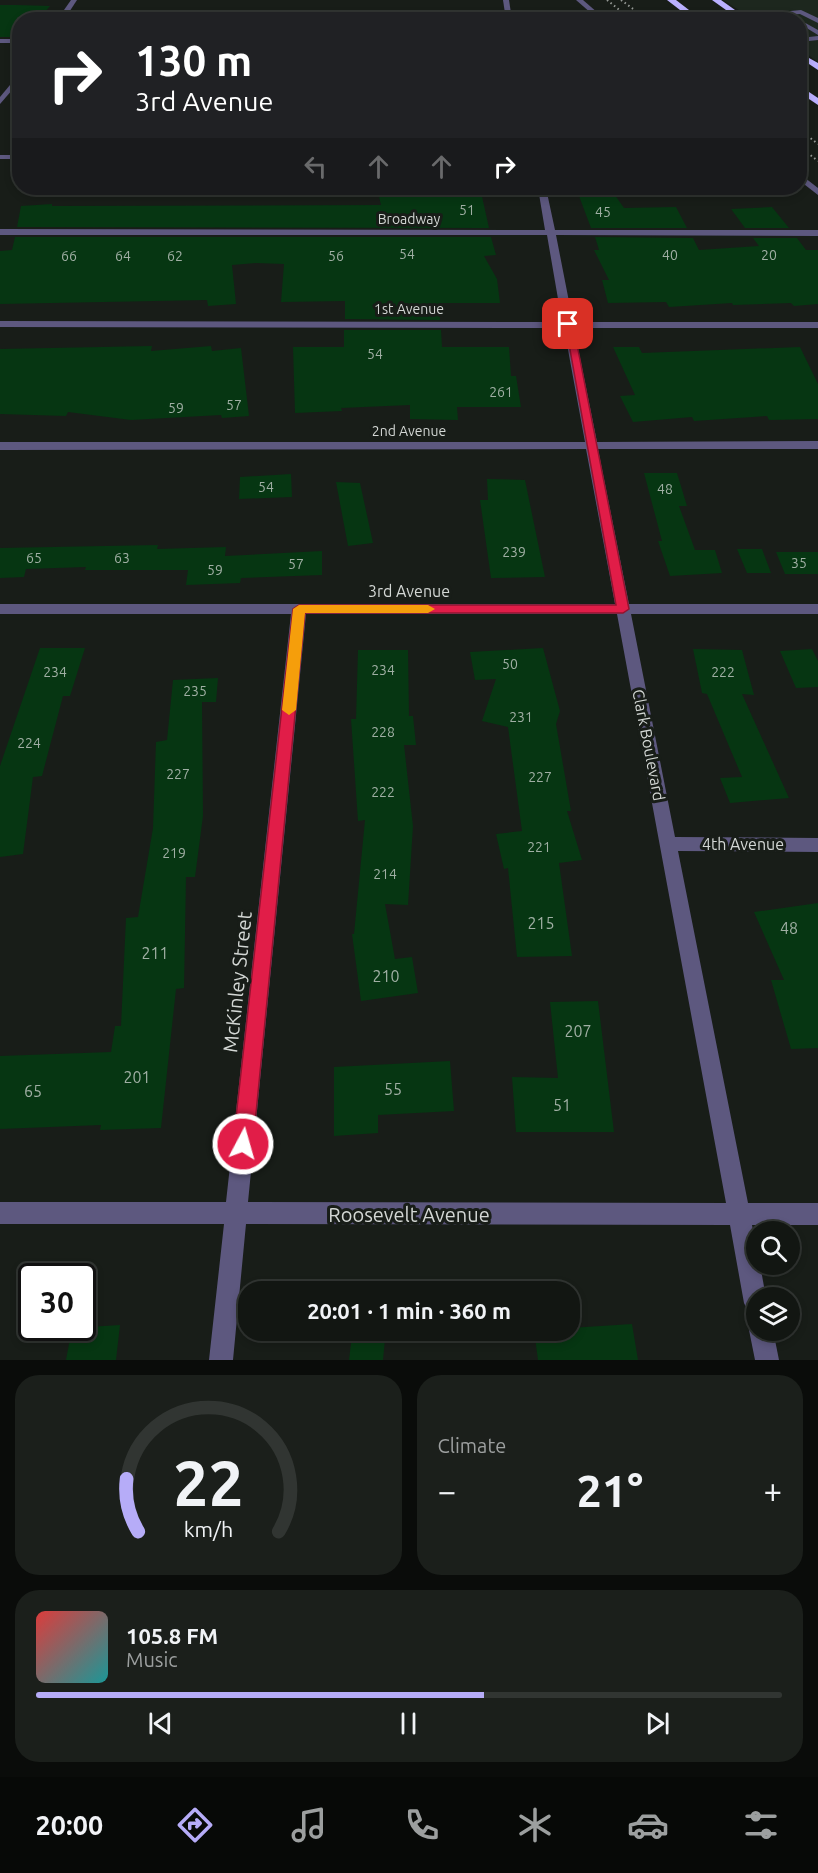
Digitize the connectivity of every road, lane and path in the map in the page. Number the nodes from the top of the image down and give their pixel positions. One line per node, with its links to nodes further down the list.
1 (579, 0): 5 (street)
2 (671, 0): 6 (highway)
3 (679, 0): 7 (highway)
4 (716, 0): 8 (highway)
5 (593, 12)
6 (689, 12)
7 (690, 12)
8 (734, 12)
9 (793, 12): 10 (street)
10 (804, 12)
11 (3, 93): 12 (street)
12 (0, 102)
13 (543, 195): 15 (street, Clark Boulevard)
14 (0, 232): 15 (street, Broadway)
15 (550, 232): 16 (street, Broadway); 18 (street, Clark Boulevard)
16 (818, 233)
17 (0, 324): 18 (street, 1st Avenue)
18 (568, 324): 19 (street, 1st Avenue); 20 (street, Clark Boulevard)
19 (818, 325)
20 (591, 445): 21 (street, 2nd Avenue); 22 (street, 2nd Avenue); 25 (street, Clark Boulevard)
21 (818, 445)
22 (0, 446)
23 (0, 609): 24 (street, 3rd Avenue)
24 (299, 609): 25 (street, 3rd Avenue); 30 (street, McKinley Street)
25 (623, 609): 26 (street, 3rd Avenue); 27 (street, Clark Boulevard)
26 (818, 609)
27 (668, 844): 28 (street, 4th Avenue); 31 (street, Clark Boulevard)
28 (818, 844)
29 (0, 1213): 30 (street, Roosevelt Avenue)
30 (236, 1214): 31 (street, Roosevelt Avenue); 35 (street, McKinley Street)
31 (739, 1214): 32 (street, Roosevelt Avenue); 33 (street, Clark Boulevard)
32 (818, 1214)
33 (753, 1287)
34 (763, 1341): 36 (street)
35 (220, 1360)
36 (767, 1360)

